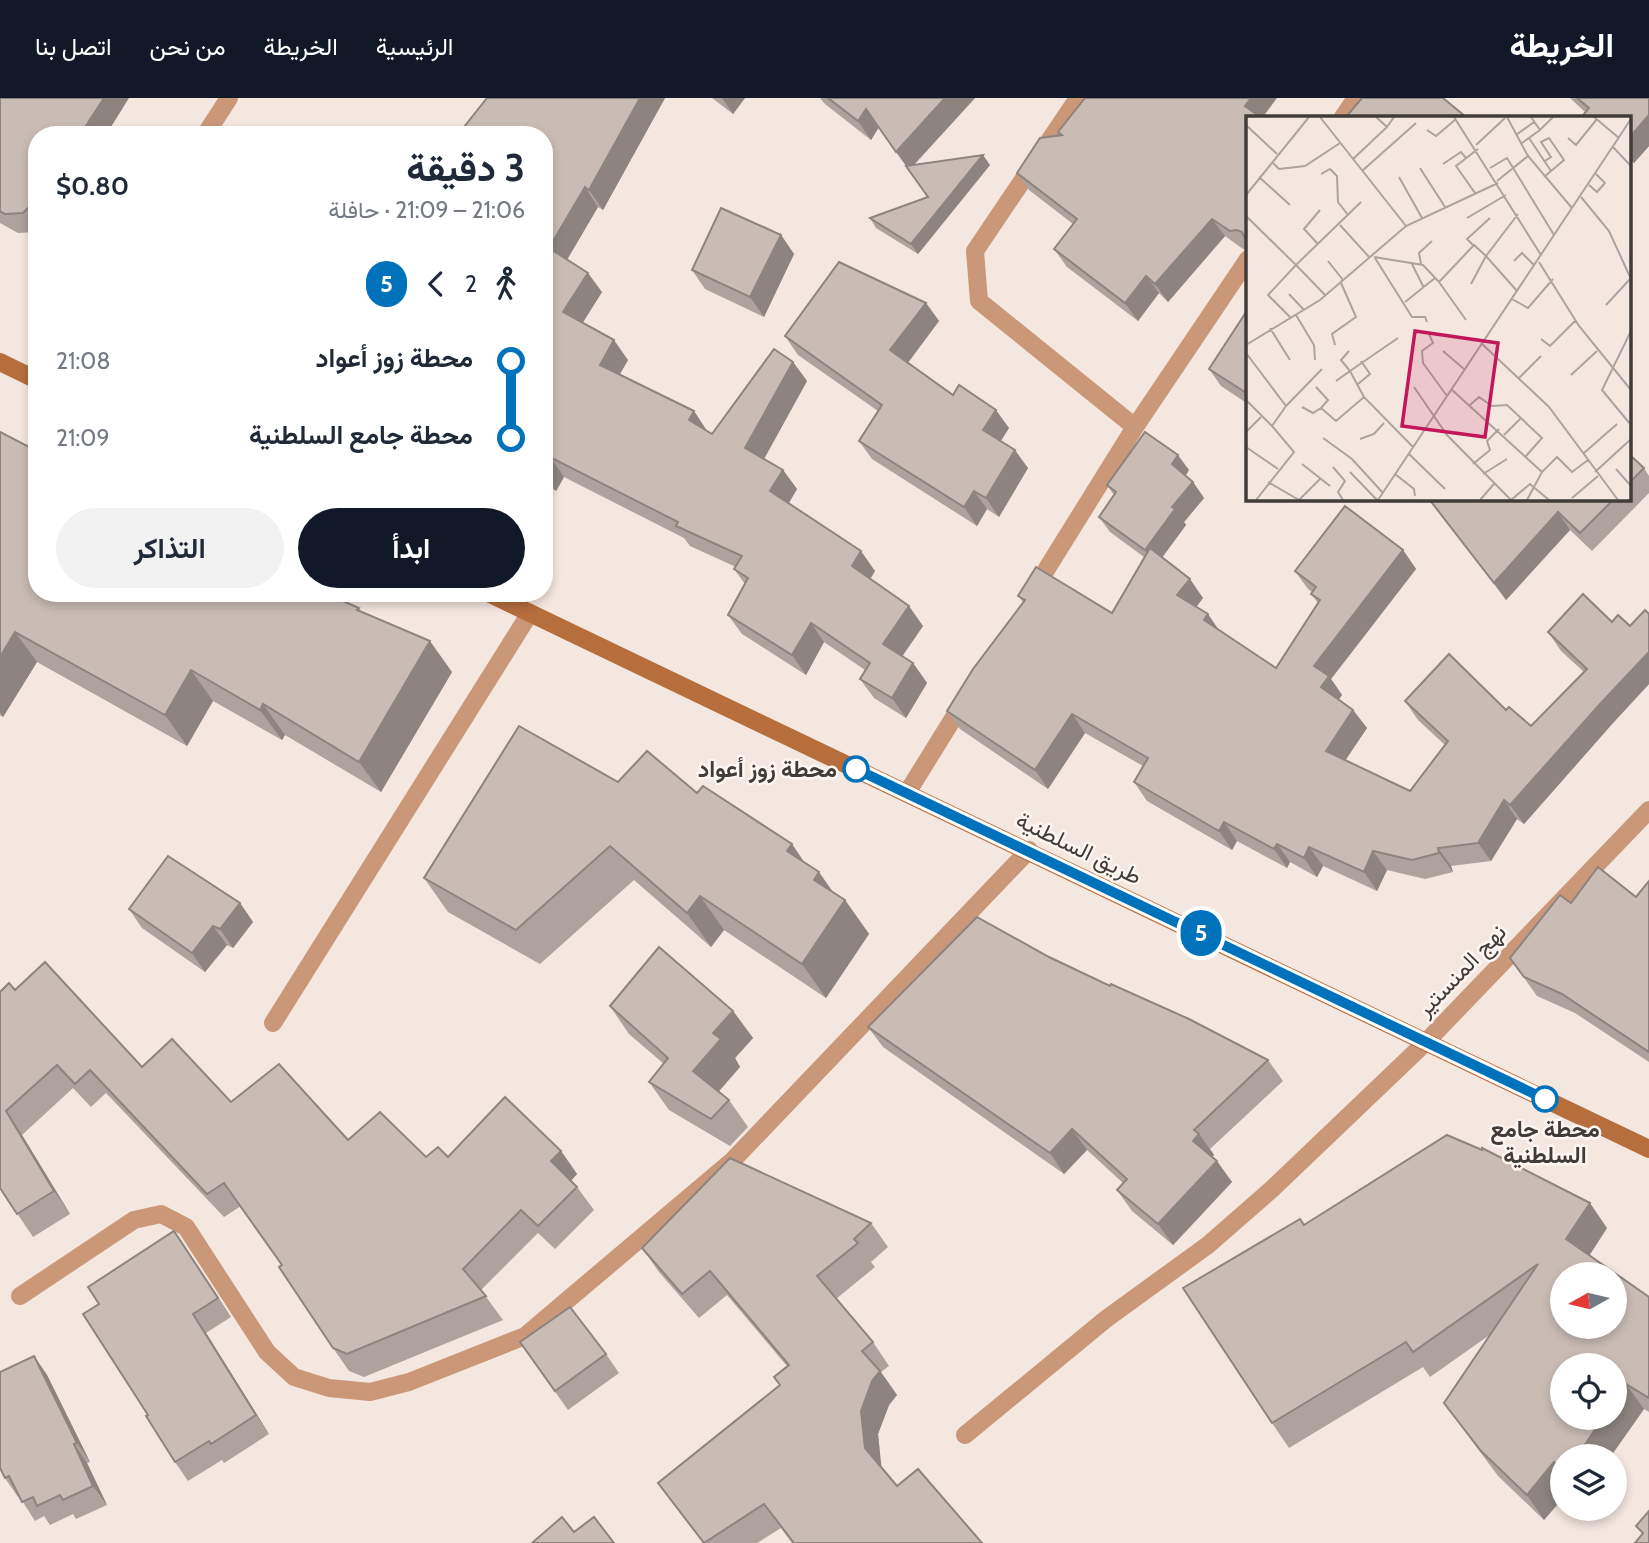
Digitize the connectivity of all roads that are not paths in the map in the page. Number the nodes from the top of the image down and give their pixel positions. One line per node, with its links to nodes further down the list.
1 (229, 98): 5 (street)
2 (1078, 98): 9 (street)
3 (1356, 98): 4 (street)
4 (1344, 116)
5 (211, 126)
6 (1246, 262): 9 (street)
7 (0, 362): 8 (main road)
8 (28, 376)
9 (1135, 428): 11 (street)
10 (507, 602): 12 (main road, طريق السلطنية)
11 (1025, 604)
12 (530, 613): 14 (main road, طريق السلطنية); 17 (street)
13 (973, 687): 14 (street)
14 (907, 793): 16 (main road, طريق السلطنية)
15 (1649, 810): 18 (street, نهج المنستير)
16 (1029, 850): 18 (main road, طريق السلطنية); 20 (street)
17 (273, 1023)
18 (1426, 1042): 19 (main road, طريق السلطنية); 21 (street, نهج المنستير)
19 (1649, 1149)
20 (20, 1296)
21 (965, 1435)

